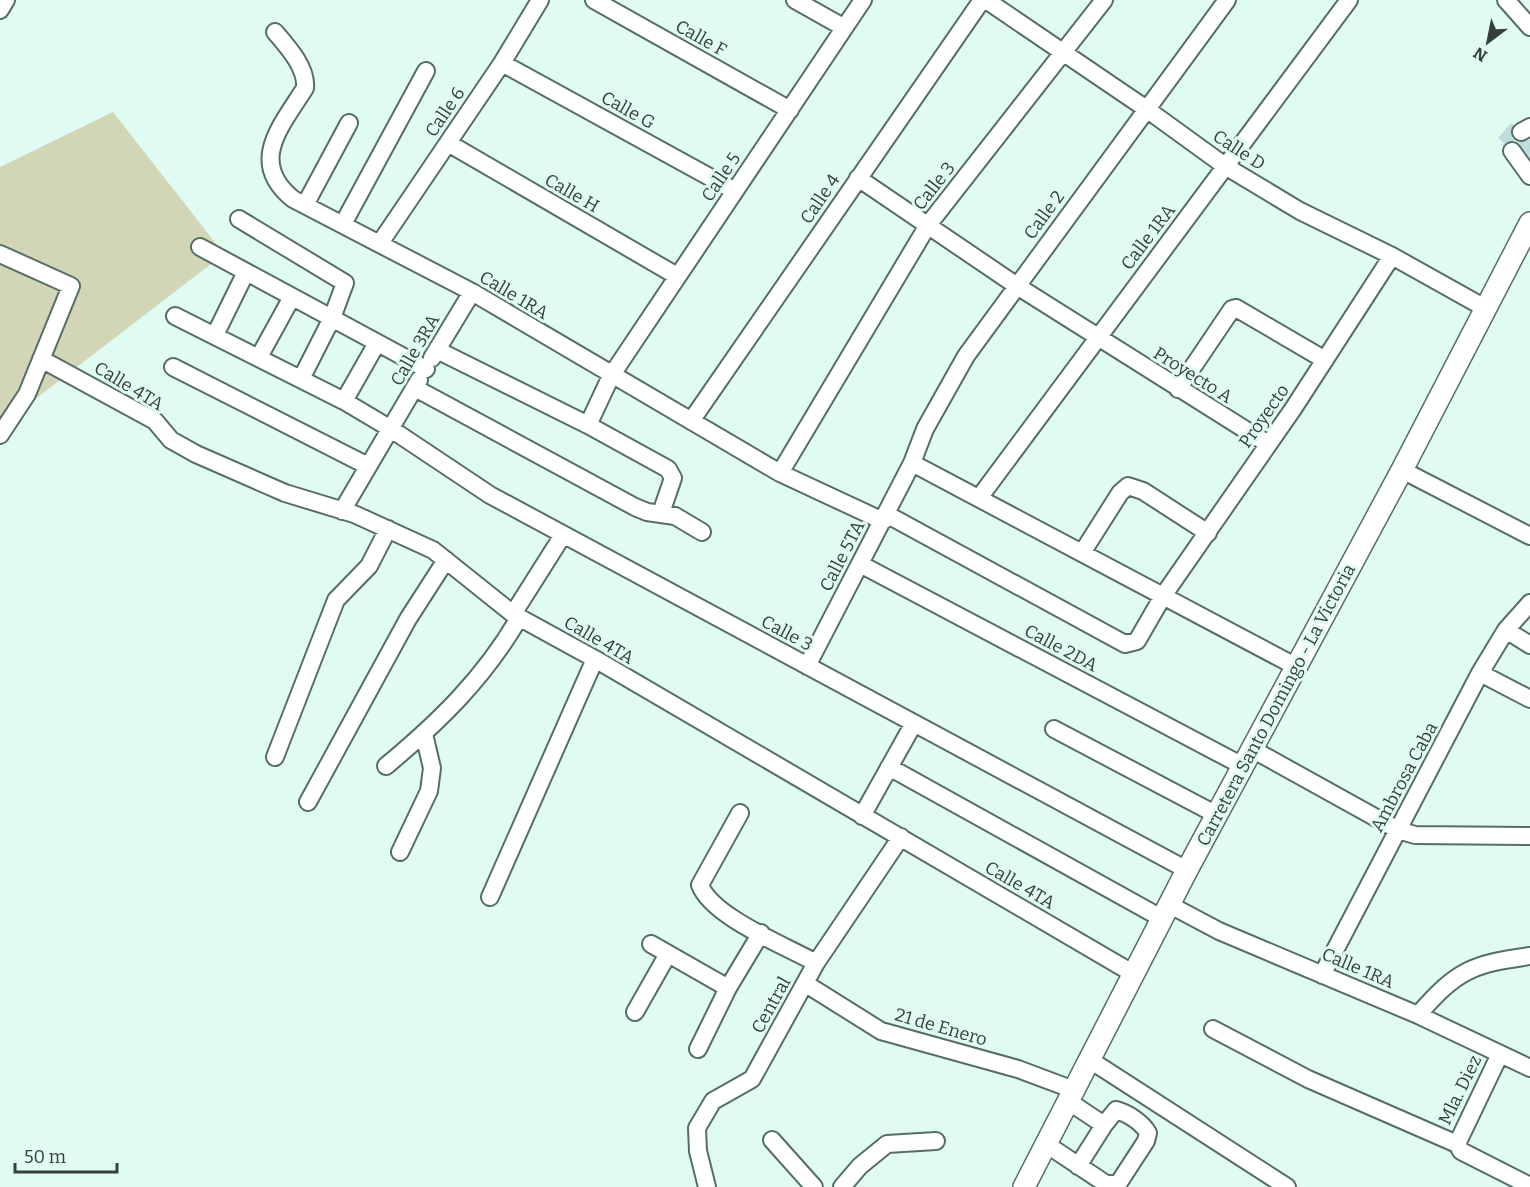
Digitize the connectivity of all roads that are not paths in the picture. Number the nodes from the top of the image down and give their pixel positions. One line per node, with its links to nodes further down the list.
1 (6, 0): 11 (street)
2 (540, 0): 16 (street, Calle 6)
3 (594, 0): 19 (street, Calle F)
4 (795, 0): 12 (street)
5 (863, 0): 12 (street, Calle 5)
6 (984, 0): 15 (street, Calle D); 25 (street, Calle 4)
7 (1104, 0): 15 (street, Calle 3)
8 (1227, 0): 18 (street, Calle 2)
9 (1349, 0): 23 (street, Calle 1RA)
10 (1506, 0): 13 (street)
11 (0, 10)
12 (843, 27): 19 (street, Calle 5)
13 (1530, 27)
14 (275, 33): 27 (street, Calle 1RA)
15 (1064, 51): 18 (street, Calle D); 31 (street, Calle 3)
16 (502, 63): 21 (street, Calle 6); 26 (street, Calle G)
17 (426, 71): 30 (street)
18 (1145, 108): 23 (street, Calle D); 38 (street, Calle 2)
19 (790, 110): 26 (street, Calle 5)
20 (349, 123): 27 (street)
21 (448, 143): 32 (street, Calle 6); 37 (street, Calle H)
22 (1512, 151): 24 (street)
23 (1225, 166): 35 (street, Calle D); 45 (street, Calle 1RA)
24 (1530, 176)
25 (858, 178): 31 (street, Proyecto A); 58 (street, Calle 4)
26 (735, 192): 37 (street, Calle 5)
27 (305, 205): 30 (street, Calle 1RA)
28 (239, 219): 43 (street)
29 (1530, 223): 41 (main road, Carretera Santo Domingo - La Victoria)
30 (343, 224): 32 (street, Calle 1RA)
31 (928, 225): 38 (street, Proyecto A); 66 (street, Calle 3)
32 (380, 243): 39 (street, Calle 1RA)
33 (200, 247): 36 (street)
34 (0, 254): 49 (street)
35 (1392, 256): 41 (street, Calle D); 50 (street, Proyecto)
36 (246, 272): 40 (street); 44 (street)
37 (677, 276): 53 (street, Calle 5)
38 (1017, 286): 45 (street, Proyecto A); 63 (street, Calle 2)
39 (472, 292): 47 (street, Calle 3RA); 53 (street, Calle 1RA)
40 (292, 297): 43 (street); 48 (street)
41 (1485, 308): 65 (main road, Carretera Santo Domingo - La Victoria)
42 (175, 316): 44 (street, Calle 3)
43 (332, 318): 46 (street); 54 (street)
44 (215, 335): 48 (street, Calle 3)
45 (1097, 338): 56 (street, Proyecto A); 67 (street, Calle 1RA)
46 (377, 343): 52 (street); 57 (street)
47 (437, 350): 52 (street, Calle 3RA); 59 (street)
48 (259, 357): 54 (street, Calle 3)
49 (42, 359): 61 (street); 68 (street, Calle 4TA)
50 (1325, 360): 56 (street); 62 (street, Proyecto)
51 (173, 367): 64 (street)
52 (426, 369): 55 (street, Calle 3RA)
53 (611, 376): 58 (street, Calle 1RA); 59 (street, Calle 5)
54 (301, 380): 57 (street, Calle 3)
55 (415, 388): 60 (street, Calle 3RA); 69 (street)
56 (1178, 389): 62 (street, Proyecto A)
57 (344, 401): 60 (street, Calle 3)
58 (691, 421): 66 (street, Calle 1RA)
59 (588, 425): 69 (street)
60 (392, 429): 64 (street, Calle 3RA); 74 (street, Calle 3)
61 (0, 435)
62 (1268, 444): 73 (street, Proyecto)
63 (912, 464): 67 (street); 70 (street, Calle 5TA)
64 (366, 465): 68 (street, Calle 3RA)
65 (1402, 470): 75 (street); 86 (main road, Carretera Santo Domingo - La Victoria)
66 (780, 473): 70 (street, Calle 1RA)
67 (979, 498): 76 (street)
68 (342, 511): 71 (street, Calle 4TA)
69 (661, 513): 72 (street)
70 (884, 518): 78 (street, Calle 5TA); 79 (street, Calle 1RA)
71 (388, 529): 77 (street, Calle 4TA); 92 (street)
72 (702, 532)
73 (1208, 533): 76 (street); 79 (street, Proyecto)
74 (563, 535): 81 (street); 85 (street, Calle 3)
75 (1530, 536)
76 (1082, 552): 79 (street)
77 (446, 560): 81 (street, Calle 4TA); 96 (street)
78 (860, 564): 85 (street, Calle 5TA); 93 (street, Calle 2DA)
79 (1163, 596): 86 (street)
80 (1530, 603): 82 (street, Ambrosa Caba)
81 (516, 616): 84 (street, Calle 4TA); 91 (street)
82 (1506, 630): 83 (street); 87 (street, Ambrosa Caba)
83 (1530, 645)
84 (595, 659): 99 (street, Calle 4TA); 105 (street)
85 (807, 666): 89 (street, Calle 3)
86 (1295, 666): 93 (main road, Carretera Santo Domingo - La Victoria)
87 (1480, 673): 88 (street); 100 (street, Ambrosa Caba)
88 (1530, 699)
89 (914, 723): 95 (street); 104 (street, Calle 3)
90 (1054, 729): 98 (street)
91 (424, 734): 94 (street); 103 (street)
92 (275, 757)
93 (1247, 758): 98 (main road, Carretera Santo Domingo - La Victoria); 100 (street, Calle 2DA)
94 (386, 766)
95 (889, 767): 99 (street); 106 (street, Calle 1RA)
96 (308, 802)
97 (740, 813): 107 (street)
98 (1217, 815): 104 (main road, Carretera Santo Domingo - La Victoria)
99 (862, 816): 102 (street, Calle 4TA)
100 (1398, 830): 101 (street, Calle 2DA); 113 (street, Ambrosa Caba)
101 (1530, 836)
102 (901, 837): 111 (street, Central); 112 (street, Calle 4TA)
103 (400, 852)
104 (1187, 870): 106 (main road, Carretera Santo Domingo - La Victoria)
105 (490, 897)
106 (1167, 912): 112 (main road, Carretera Santo Domingo - La Victoria); 113 (street, Calle 1RA)
107 (761, 933): 111 (street); 115 (street)
108 (651, 944): 109 (street)
109 (668, 954): 115 (street); 116 (street)
110 (1530, 956): 117 (street)
111 (816, 963): 114 (street, Central)
112 (1134, 974): 121 (main road, Carretera Santo Domingo - La Victoria)
113 (1322, 975): 117 (street, Calle 1RA)
114 (806, 984): 123 (street, 21 de Enero); 131 (street, Central)
115 (728, 988): 119 (street)
116 (635, 1012)
117 (1418, 1015): 120 (street, Calle 1RA)
118 (1213, 1029): 128 (street)
119 (698, 1049)
120 (1500, 1054): 122 (street, Calle 1RA); 128 (street, Mla. Diez)
121 (1090, 1060): 123 (main road, Carretera Santo Domingo - La Victoria); 135 (street)
122 (1530, 1068)
123 (1071, 1096): 124 (street, 21 de Enero); 127 (main road, Carretera Santo Domingo - La Victoria)
124 (1104, 1125): 129 (street); 129 (street)
125 (772, 1140): 132 (street)
126 (936, 1141): 133 (street)
127 (1046, 1144): 129 (street); 134 (main road, Carretera Santo Domingo - La Victoria)
128 (1457, 1144): 130 (street)
129 (1078, 1166)
130 (1530, 1186)
131 (707, 1187)
132 (814, 1187)
133 (842, 1187)
134 (1024, 1187)
135 (1287, 1187)

